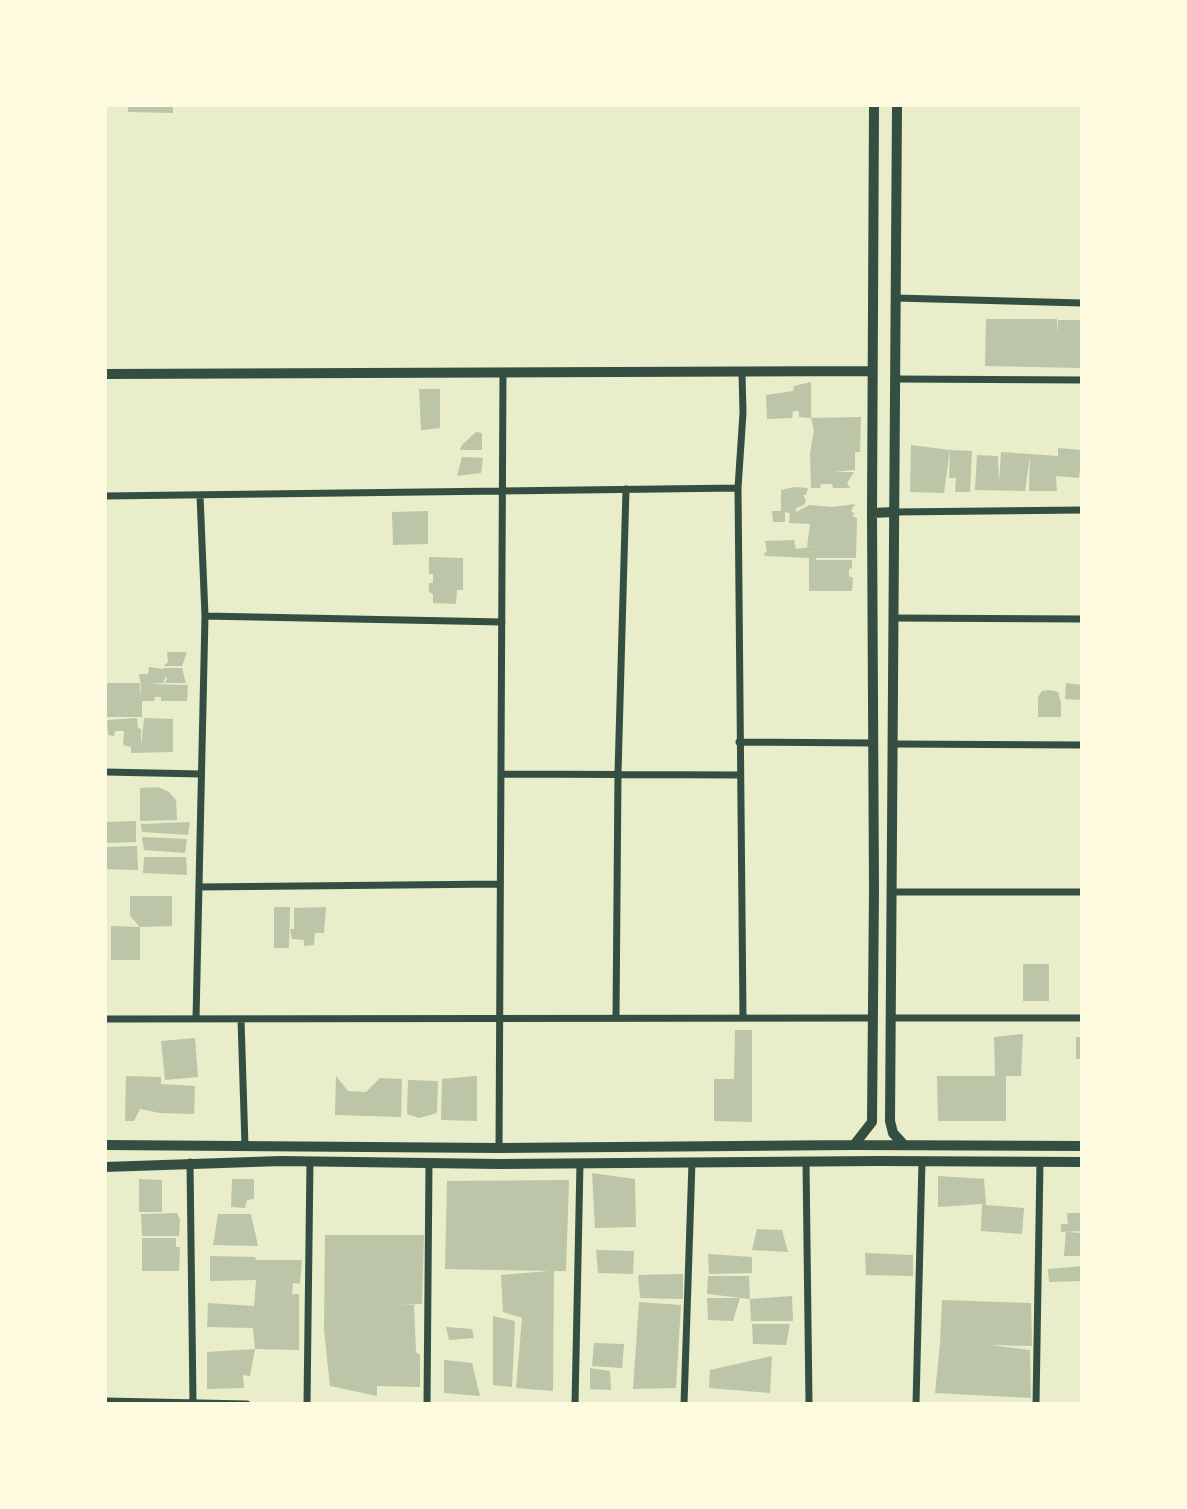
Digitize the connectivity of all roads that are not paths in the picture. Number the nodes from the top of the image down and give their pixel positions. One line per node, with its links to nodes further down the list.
1 (874, 105): 5 (street)
2 (897, 105): 3 (street)
3 (896, 298): 4 (street); 9 (street)
4 (1082, 303)
5 (872, 371): 7 (street); 18 (street)
6 (503, 372): 7 (street); 8 (street); 13 (street)
7 (742, 373): 11 (street)
8 (105, 374)
9 (895, 379): 10 (street); 17 (street)
10 (1082, 380)
11 (738, 488): 12 (street); 23 (street)
12 (626, 489): 13 (street); 28 (street)
13 (503, 491): 14 (street); 22 (street)
14 (200, 495): 15 (street); 19 (street)
15 (105, 496)
16 (1082, 510): 17 (street)
17 (894, 512): 18 (street); 20 (street)
18 (872, 513): 24 (street)
19 (205, 616): 22 (street); 29 (street)
20 (893, 618): 21 (street); 25 (street)
21 (1082, 619)
22 (502, 622): 30 (street)
23 (739, 742): 24 (street); 31 (street)
24 (874, 743): 39 (street)
25 (892, 744): 26 (street); 34 (street)
26 (1082, 745)
27 (105, 772): 29 (street)
28 (618, 773): 30 (street); 31 (street); 37 (street)
29 (201, 774): 33 (street)
30 (501, 774): 32 (street)
31 (740, 775): 38 (street)
32 (500, 884): 33 (street); 36 (street)
33 (199, 887): 43 (street)
34 (891, 892): 35 (street); 40 (street)
35 (1082, 892)
36 (500, 1018): 37 (street); 44 (street); 54 (street)
37 (616, 1018): 38 (street)
38 (743, 1018): 39 (street)
39 (873, 1018): 46 (street)
40 (890, 1018): 41 (street); 45 (street)
41 (1082, 1018)
42 (105, 1019): 43 (street)
43 (196, 1019): 44 (street)
44 (241, 1019): 51 (street)
45 (890, 1121): 46 (street); 50 (street)
46 (872, 1122): 49 (street)
47 (105, 1145): 51 (street)
48 (281, 1145): 51 (street); 54 (street); 55 (street)
49 (854, 1145): 50 (street); 52 (street)
50 (904, 1145): 53 (street)
51 (245, 1146)
52 (691, 1146): 54 (street); 58 (street)
53 (1082, 1146)
54 (499, 1148)
55 (281, 1161): 56 (street); 62 (street)
56 (310, 1161): 63 (street); 69 (street)
57 (922, 1161): 59 (street); 60 (street); 74 (street)
58 (692, 1162): 59 (street); 64 (street); 72 (street)
59 (806, 1162): 73 (street)
60 (1040, 1162): 61 (street); 75 (street)
61 (1082, 1162)
62 (190, 1163): 65 (street); 67 (street)
63 (429, 1163): 64 (street); 70 (street)
64 (580, 1163): 71 (street)
65 (105, 1167)
66 (105, 1401): 67 (street)
67 (192, 1403): 68 (street)
68 (247, 1404)
69 (307, 1404)
70 (427, 1404)
71 (575, 1404)
72 (684, 1404)
73 (809, 1404)
74 (916, 1404)
75 (1036, 1404)

